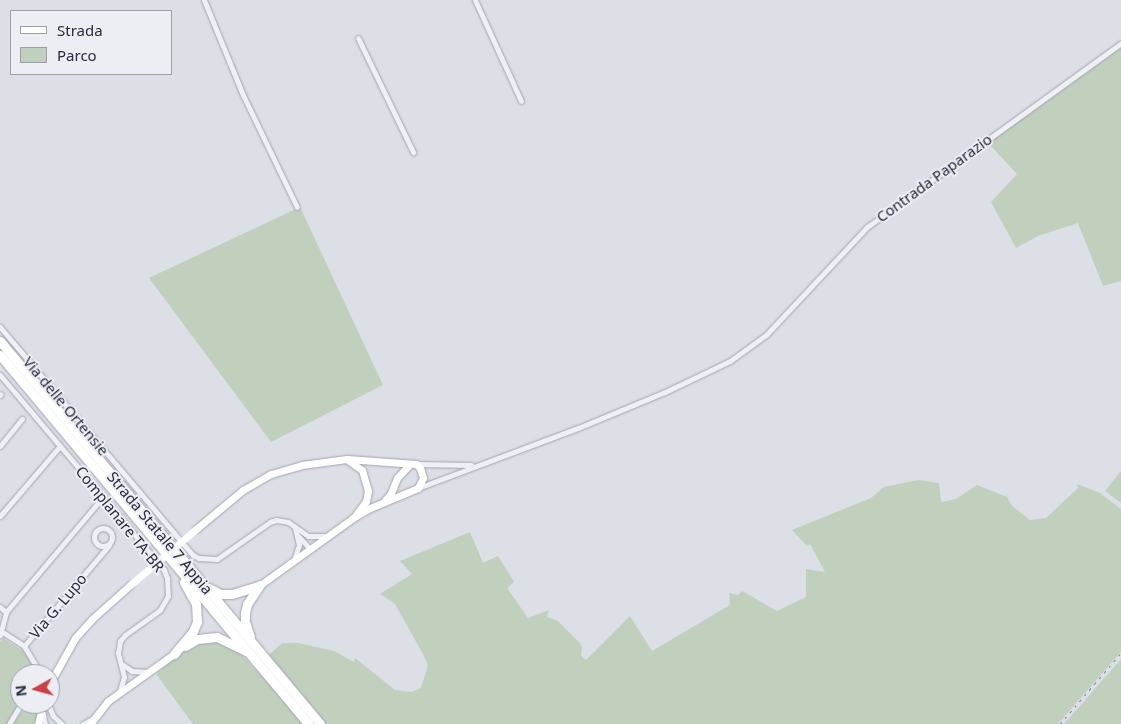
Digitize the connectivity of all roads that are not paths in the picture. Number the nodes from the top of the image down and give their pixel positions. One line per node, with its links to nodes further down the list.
1 (204, 0): 7 (street)
2 (475, 0): 5 (street)
3 (358, 38): 6 (street)
4 (1121, 43): 17 (street, Contrada Paparazio)
5 (521, 101)
6 (413, 152)
7 (297, 206)
8 (0, 327): 23 (street, Via delle Ortensie)
9 (0, 341): 29 (highway, Strada Statale 7 Appia)
10 (0, 355): 27 (highway, Strada Statale 7 Appia)
11 (0, 375): 14 (street, Complanare TA-BR)
12 (22, 420): 13 (street)
13 (0, 446)
14 (60, 446): 19 (street, Complanare TA-BR); 21 (street)
15 (347, 459): 16 (street); 22 (street); 38 (street, bridge)
16 (413, 464): 17 (street); 18 (street); 20 (street)
17 (476, 464): 18 (street)
18 (418, 488): 20 (street)
19 (103, 497): 32 (street); 40 (street, Complanare TA-BR)
20 (383, 502): 22 (street)
21 (0, 516)
22 (353, 518): 24 (street)
23 (300, 534): 24 (street); 26 (street); 28 (street)
24 (328, 536): 26 (street)
25 (109, 545): 34 (street, Via G. Lupo)
26 (310, 549): 28 (street)
27 (172, 561): 35 (highway); 36 (highway, Strada Statale 7 Appia)
28 (293, 562): 30 (street)
29 (189, 568): 30 (highway); 39 (highway, Strada Statale 7 Appia)
30 (260, 585): 39 (highway)
31 (0, 606): 32 (street)
32 (6, 612): 33 (street)
33 (1, 633): 34 (street, Via G. Lupo)
34 (24, 646): 37 (street)
35 (174, 654): 36 (highway); 41 (street)
36 (251, 654): 49 (highway, Strada Statale 7 Appia)
37 (35, 664)
38 (60, 665)
39 (269, 665): 50 (highway, Strada Statale 7 Appia)
40 (127, 671): 41 (street); 42 (street); 43 (street)
41 (149, 672): 42 (street)
42 (134, 683): 43 (street)
43 (118, 694): 45 (street)
44 (51, 714): 46 (street)
45 (95, 718): 47 (street); 48 (street)
46 (62, 724)
47 (83, 724)
48 (90, 724)
49 (309, 724)
50 (320, 724)

